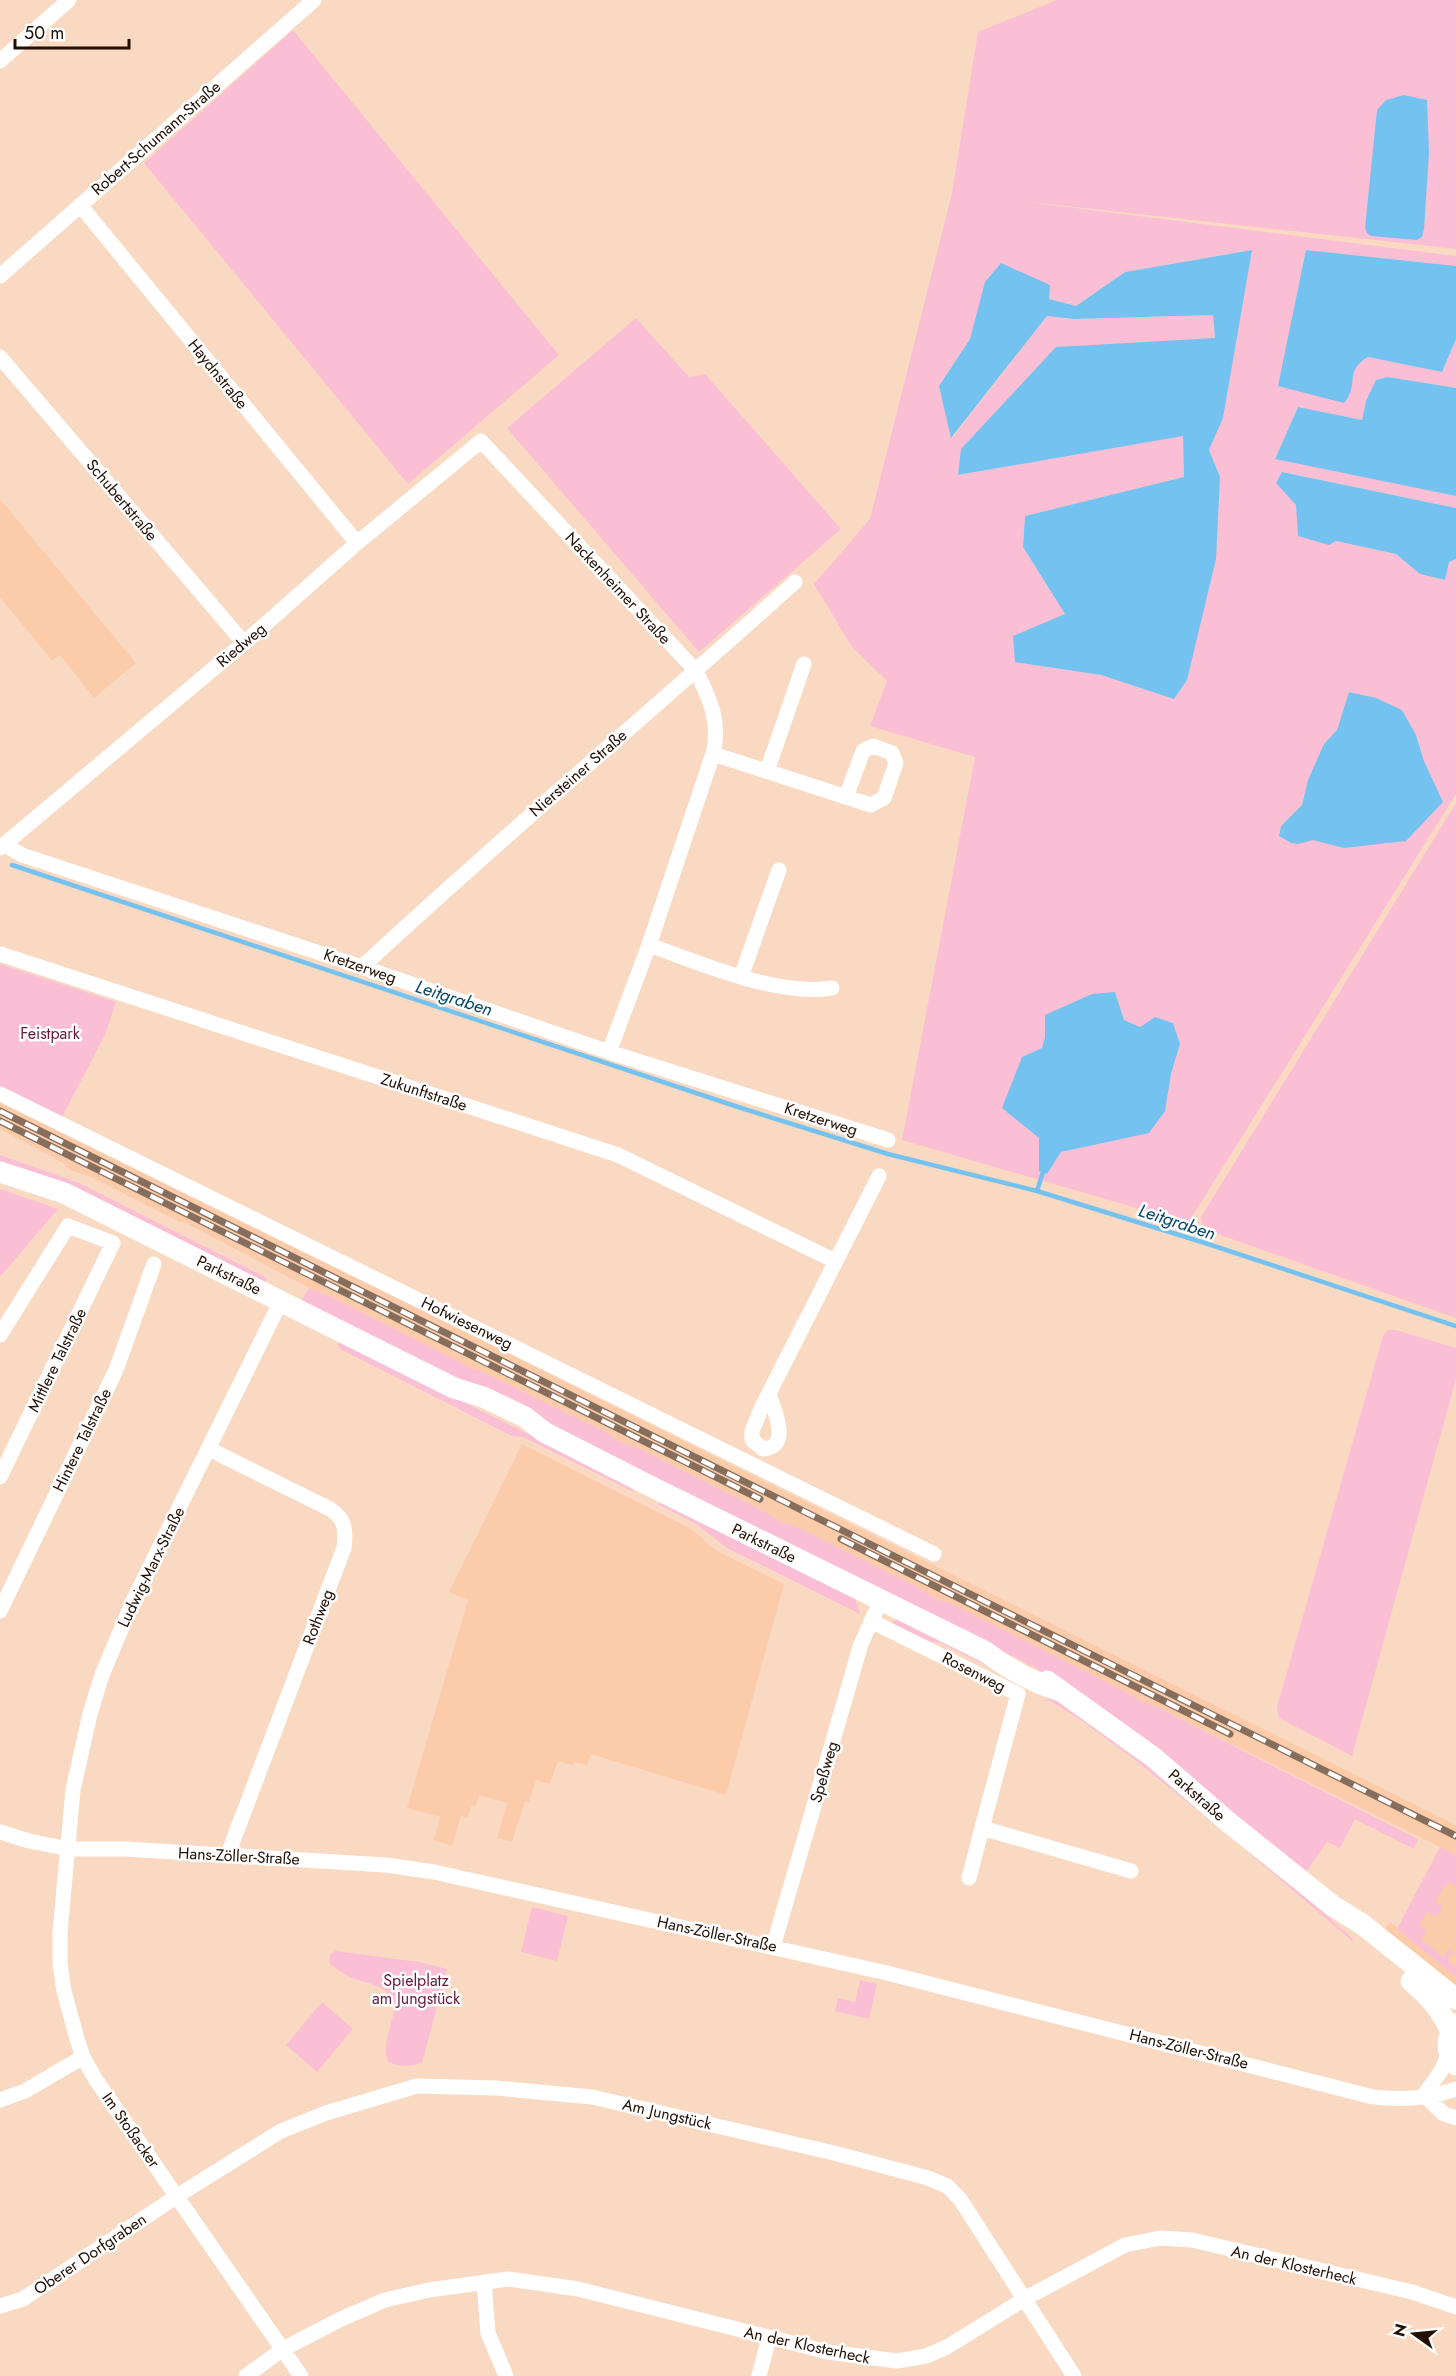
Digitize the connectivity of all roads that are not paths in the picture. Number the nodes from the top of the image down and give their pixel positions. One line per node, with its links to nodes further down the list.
1 (69, 0): 3 (street)
2 (314, 0): 4 (street, Robert-Schumann-Straße)
3 (0, 62)
4 (80, 205): 5 (street, Robert-Schumann-Straße); 8 (street, Haydnstraße)
5 (0, 276)
6 (0, 357): 10 (street, Schubertstraße)
7 (481, 441): 8 (street, Riedweg); 12 (street, Nackenheimer Straße)
8 (357, 543): 10 (street, Riedweg)
9 (795, 582): 12 (street, Niersteiner Straße)
10 (244, 643): 16 (street, Riedweg)
11 (804, 664): 14 (street)
12 (696, 671): 13 (street, Nackenheimer Straße); 20 (street, Niersteiner Straße)
13 (713, 754): 14 (street); 18 (street, Nackenheimer Straße)
14 (767, 771): 15 (street)
15 (846, 797)
16 (3, 845): 20 (street, Kretzerweg)
17 (779, 870): 21 (street)
18 (649, 945): 21 (street); 23 (street, Nackenheimer Straße)
19 (0, 954): 28 (street, Zukunftstraße)
20 (362, 966): 23 (street, Kretzerweg)
21 (741, 977): 22 (street)
22 (832, 988)
23 (609, 1052): 25 (street, Kretzerweg)
24 (0, 1094): 35 (street, Hofwiesenweg)
25 (888, 1140)
26 (0, 1172): 30 (main road, Parkstraße)
27 (879, 1176): 28 (street)
28 (836, 1261): 32 (street)
29 (154, 1264): 39 (street, Hintere Talstraße)
30 (281, 1301): 34 (street, Ludwig-Marx-Straße); 38 (main road, Parkstraße)
31 (0, 1335): 36 (street, Mittlere Talstraße)
32 (769, 1394): 33 (street); 33 (street)
33 (755, 1445): 35 (street)
34 (209, 1449): 43 (street, Ludwig-Marx-Straße); 44 (street, Rothweg)
35 (748, 1461): 37 (street, Hofwiesenweg)
36 (0, 1477)
37 (934, 1554)
38 (881, 1600): 40 (street, Speßweg); 47 (main road, Parkstraße)
39 (0, 1611)
40 (871, 1621): 41 (street, Rosenweg); 48 (street, Speßweg)
41 (982, 1827): 45 (street); 46 (street, Rosenweg)
42 (0, 1832): 43 (street, Hans-Zöller-Straße)
43 (69, 1849): 44 (street, Hans-Zöller-Straße); 51 (street, Im Stoßacker)
44 (228, 1854): 48 (street, Hans-Zöller-Straße)
45 (1131, 1871)
46 (969, 1878)
47 (1333, 1906): 49 (main road, Parkstraße); 50 (main road, Parkstraße)
48 (773, 1947): 54 (street, Hans-Zöller-Straße)
49 (1456, 1999)
50 (1454, 2027): 52 (main road)
51 (83, 2057): 55 (street); 57 (street, Im Stoßacker)
52 (1452, 2059): 54 (street)
53 (1456, 2089): 54 (street, Hans-Zöller-Straße)
54 (1424, 2095): 56 (street)
55 (0, 2100)
56 (1456, 2118)
57 (177, 2196): 59 (street, Am Jungstück); 60 (street, Oberer Dorfgraben); 63 (street, Im Stoßacker)
58 (484, 2282): 62 (street, An der Klosterheck); 63 (street, An der Klosterheck); 66 (street)
59 (1026, 2298): 61 (street, An der Klosterheck); 62 (street, An der Klosterheck); 68 (street, Am Jungstück)
60 (0, 2306)
61 (1456, 2307)
62 (769, 2338): 67 (street)
63 (283, 2349): 64 (street, An der Klosterheck); 65 (street, Im Stoßacker)
64 (246, 2376)
65 (301, 2376)
66 (506, 2376)
67 (759, 2376)
68 (1074, 2376)

